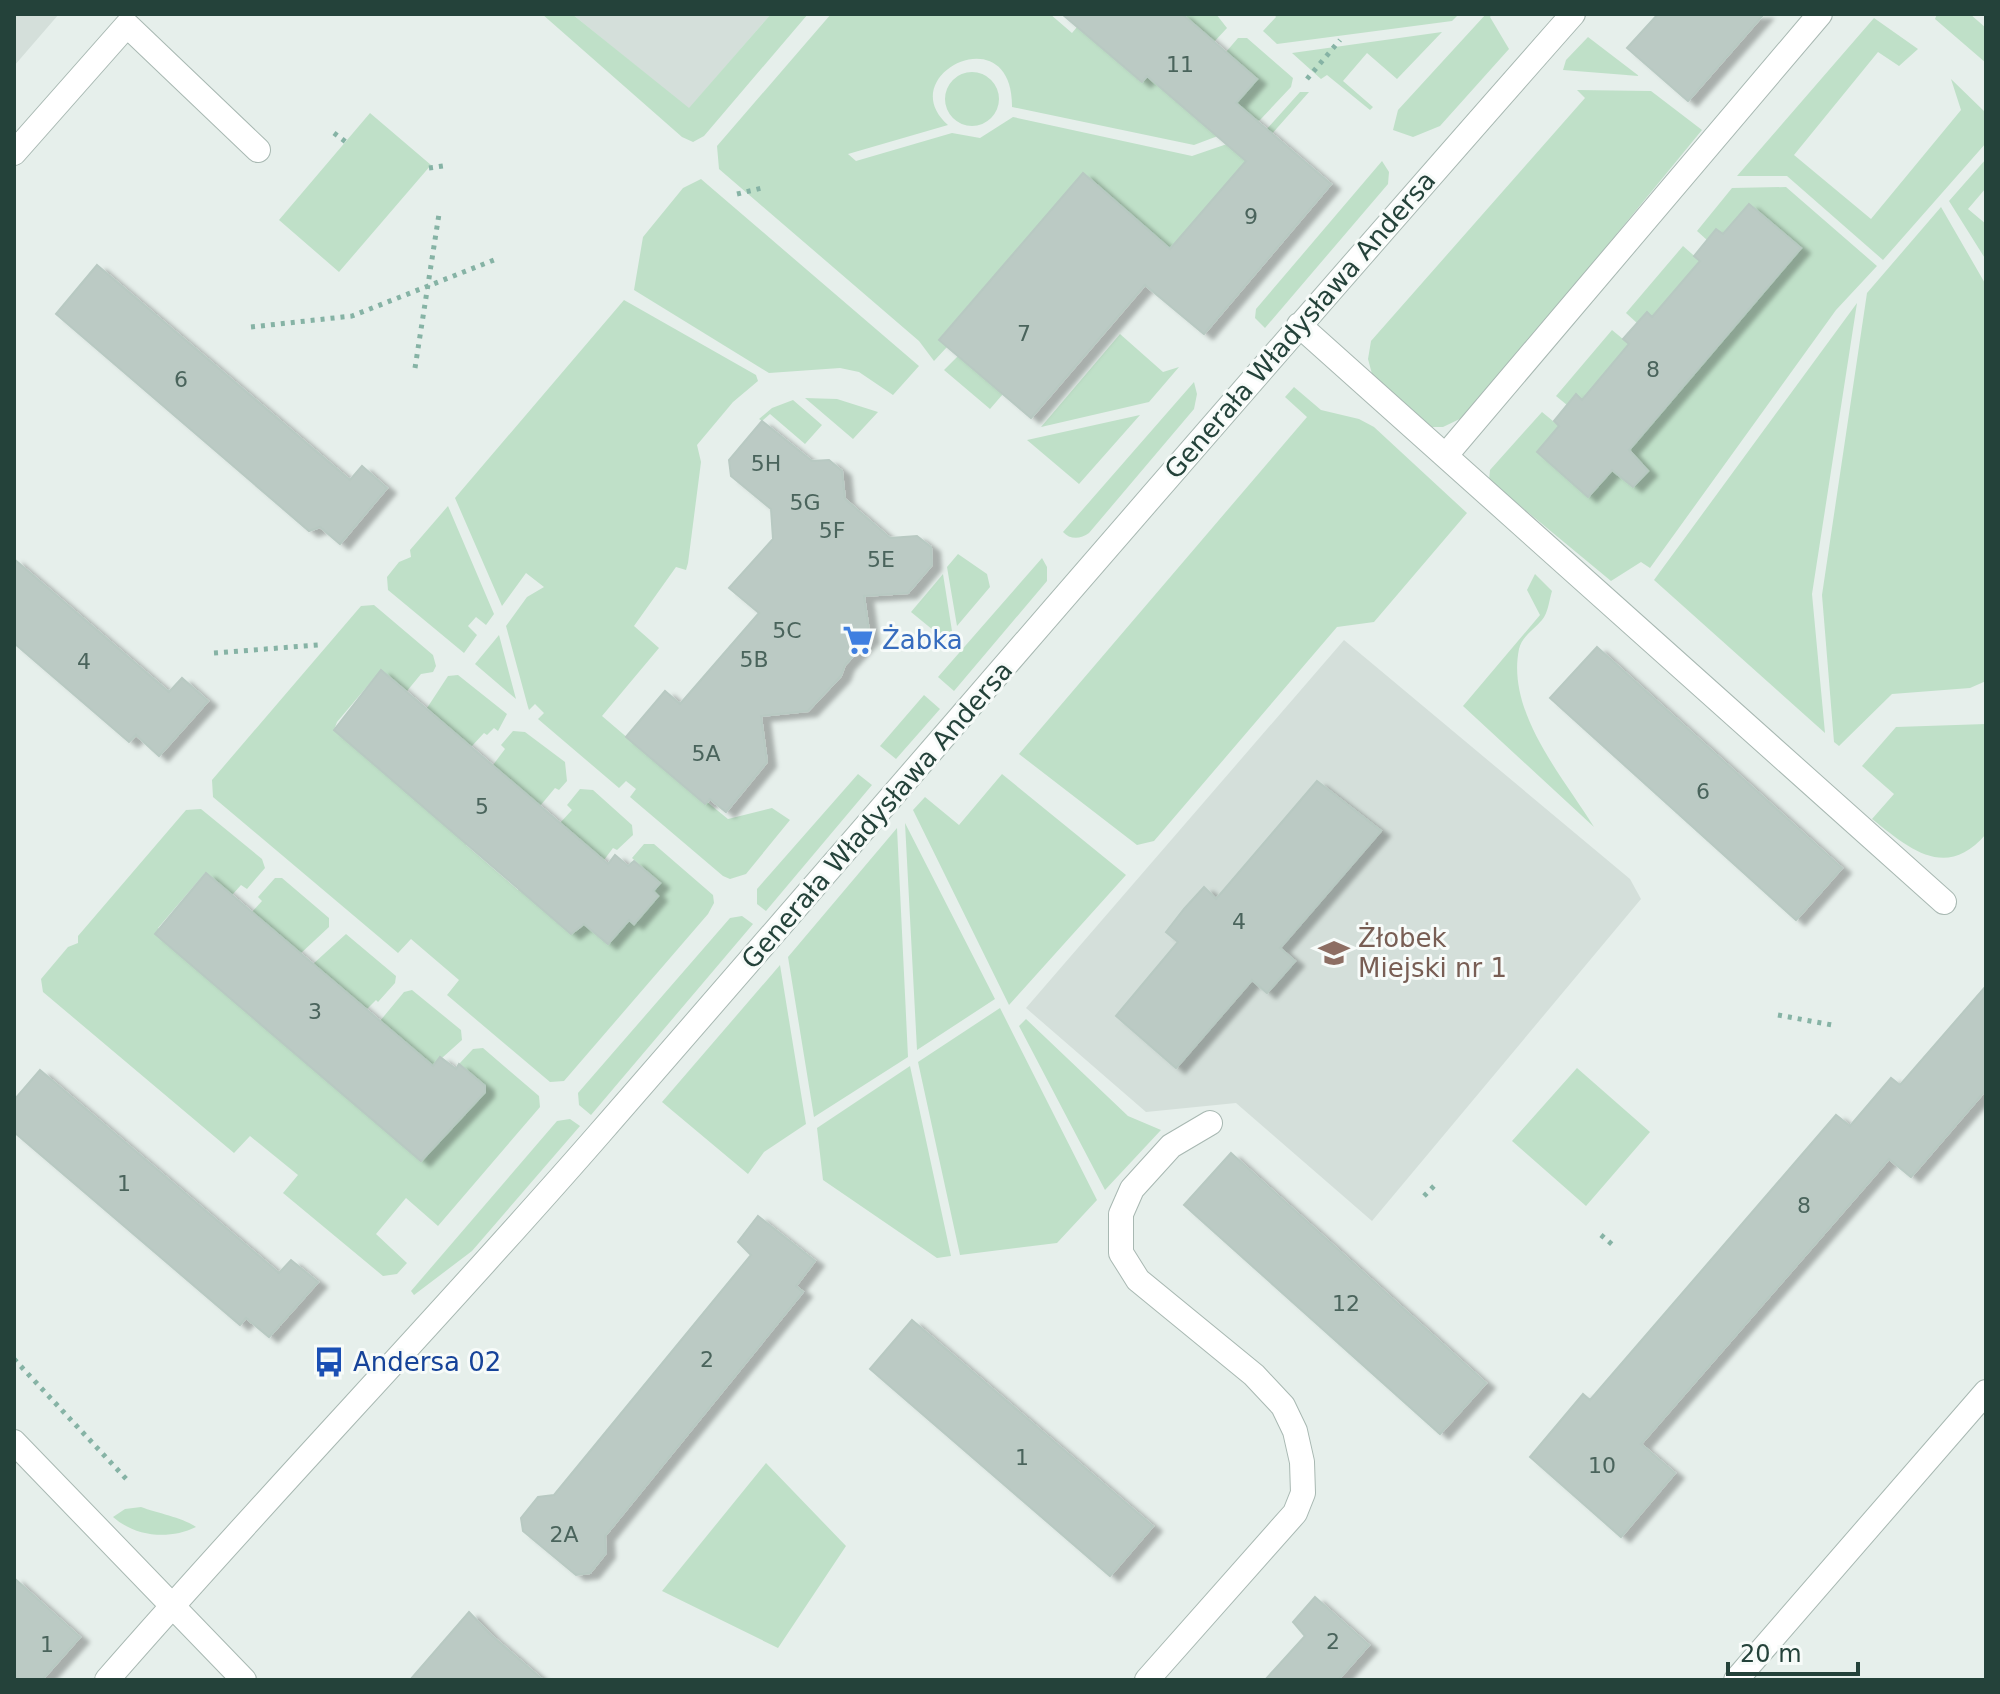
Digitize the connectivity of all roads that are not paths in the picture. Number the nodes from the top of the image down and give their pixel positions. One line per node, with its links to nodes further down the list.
1 (1573, 14): 5 (street, Generała Władysława Andersa)
2 (1820, 14): 6 (street)
3 (258, 150): 4 (street)
4 (14, 153)
5 (1299, 325): 6 (street); 11 (street, Generała Władysława Andersa)
6 (1446, 455): 7 (street)
7 (1944, 902)
8 (1210, 1123): 14 (street)
9 (1986, 1392): 15 (street)
10 (14, 1442): 11 (street)
11 (170, 1608): 12 (street, Generała Władysława Andersa); 13 (street)
12 (107, 1680)
13 (244, 1680)
14 (1147, 1680)
15 (1736, 1680)

